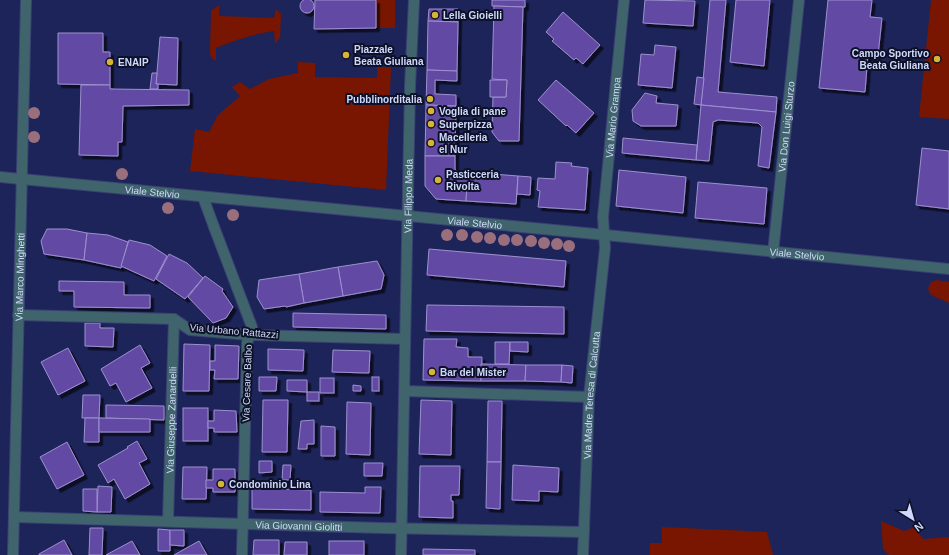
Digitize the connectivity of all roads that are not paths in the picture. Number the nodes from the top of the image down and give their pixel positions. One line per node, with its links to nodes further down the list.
1 (26, 0): 6 (street, Via Marco Minghetti)
2 (414, 0): 8 (street, Via Filippo Meda)
3 (624, 0): 9 (street, Via Mario Grampa)
4 (799, 0): 10 (street, Via Don Luigi Sturzo)
5 (0, 177): 6 (street, Viale Stelvio)
6 (22, 179): 7 (street, Viale Stelvio); 12 (street, Via Marco Minghetti)
7 (203, 197): 8 (street, Viale Stelvio); 14 (street, Via Cesare Balbo)
8 (409, 216): 9 (street, Viale Stelvio); 15 (street, Via Filippo Meda)
9 (606, 235): 10 (street, Viale Stelvio); 17 (street, Via Madre Teresa di Calcutta)
10 (773, 253): 11 (street, Viale Stelvio)
11 (949, 269)
12 (18, 315): 13 (street); 18 (street, Via Marco Minghetti)
13 (174, 319): 14 (street, Via Urbano Rattazzi); 19 (street, Via Giuseppe Zanardelli)
14 (250, 334): 15 (street, Via Urbano Rattazzi); 20 (street, Via Cesare Balbo)
15 (406, 339): 16 (street, Via Filippo Meda)
16 (405, 391): 17 (street); 21 (street, Via Filippo Meda)
17 (589, 397): 22 (street, Via Madre Teresa di Calcutta)
18 (14, 517): 19 (street, Via Giovanni Giolitti); 23 (street, Via Marco Minghetti)
19 (168, 521): 20 (street, Via Giovanni Giolitti)
20 (243, 524): 21 (street, Via Giovanni Giolitti); 24 (street, Via Cesare Balbo)
21 (401, 528): 22 (street, Via Giovanni Giolitti); 25 (street, Via Filippo Meda)
22 (584, 532): 26 (street, Via Madre Teresa di Calcutta)
23 (13, 555)
24 (242, 555)
25 (401, 555)
26 (583, 555)

